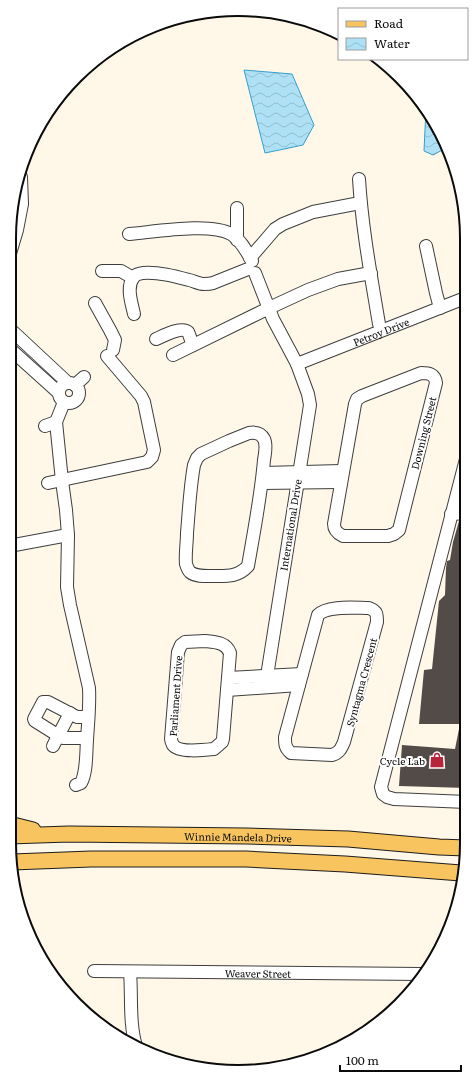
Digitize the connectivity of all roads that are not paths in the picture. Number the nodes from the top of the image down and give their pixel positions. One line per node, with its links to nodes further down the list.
1 (359, 179): 3 (street)
2 (21, 190): 5 (street)
3 (360, 203): 9 (street); 11 (street)
4 (237, 208): 7 (street)
5 (16, 233)
6 (129, 234): 7 (street)
7 (237, 240): 9 (street, International Drive)
8 (426, 246): 16 (street)
9 (251, 265): 12 (street); 15 (street, International Drive)
10 (102, 271): 12 (street)
11 (371, 273): 15 (street); 18 (street)
12 (133, 278): 17 (street)
13 (460, 300): 16 (street, Petroy Drive)
14 (95, 303): 30 (street)
15 (269, 308): 21 (street); 24 (street, International Drive)
16 (440, 308): 24 (street, Petroy Drive)
17 (134, 314)
18 (379, 324)
19 (16, 334): 25 (street)
20 (156, 339): 21 (street)
21 (193, 345): 23 (street)
22 (16, 354): 26 (street)
23 (173, 355)
24 (297, 364): 27 (street, International Drive)
25 (76, 382): 26 (street); 26 (street)
26 (62, 397): 30 (street)
27 (298, 477): 28 (street); 29 (street); 38 (street, International Drive)
28 (341, 477): 28 (street, Downing Street)
29 (263, 478): 29 (street)
30 (62, 481): 31 (street); 35 (street)
31 (48, 483)
32 (460, 499): 34 (street)
33 (460, 513): 34 (street)
34 (451, 514): 45 (street)
35 (68, 535): 36 (street); 41 (street)
36 (16, 545)
37 (301, 680): 37 (street, Syntagma Crescent); 38 (street)
38 (266, 681): 39 (street)
39 (227, 684): 39 (street, Parliament Drive)
40 (70, 713): 41 (street); 43 (street); 43 (street)
41 (88, 717): 42 (street)
42 (87, 738): 43 (street); 44 (street)
43 (56, 741)
44 (76, 785)
45 (460, 802)
46 (16, 826): 47 (main road)
47 (69, 834): 48 (main road, Winnie Mandela Drive); 49 (main road, Winnie Mandela Drive)
48 (16, 836)
49 (460, 848)
50 (35, 861): 51 (main road); 52 (main road); 53 (main road)
51 (17, 862)
52 (17, 867)
53 (458, 873)
54 (94, 971): 55 (street, Weaver Street)
55 (130, 972): 56 (street, Weaver Street); 57 (street)
56 (417, 974)
57 (134, 1039)

